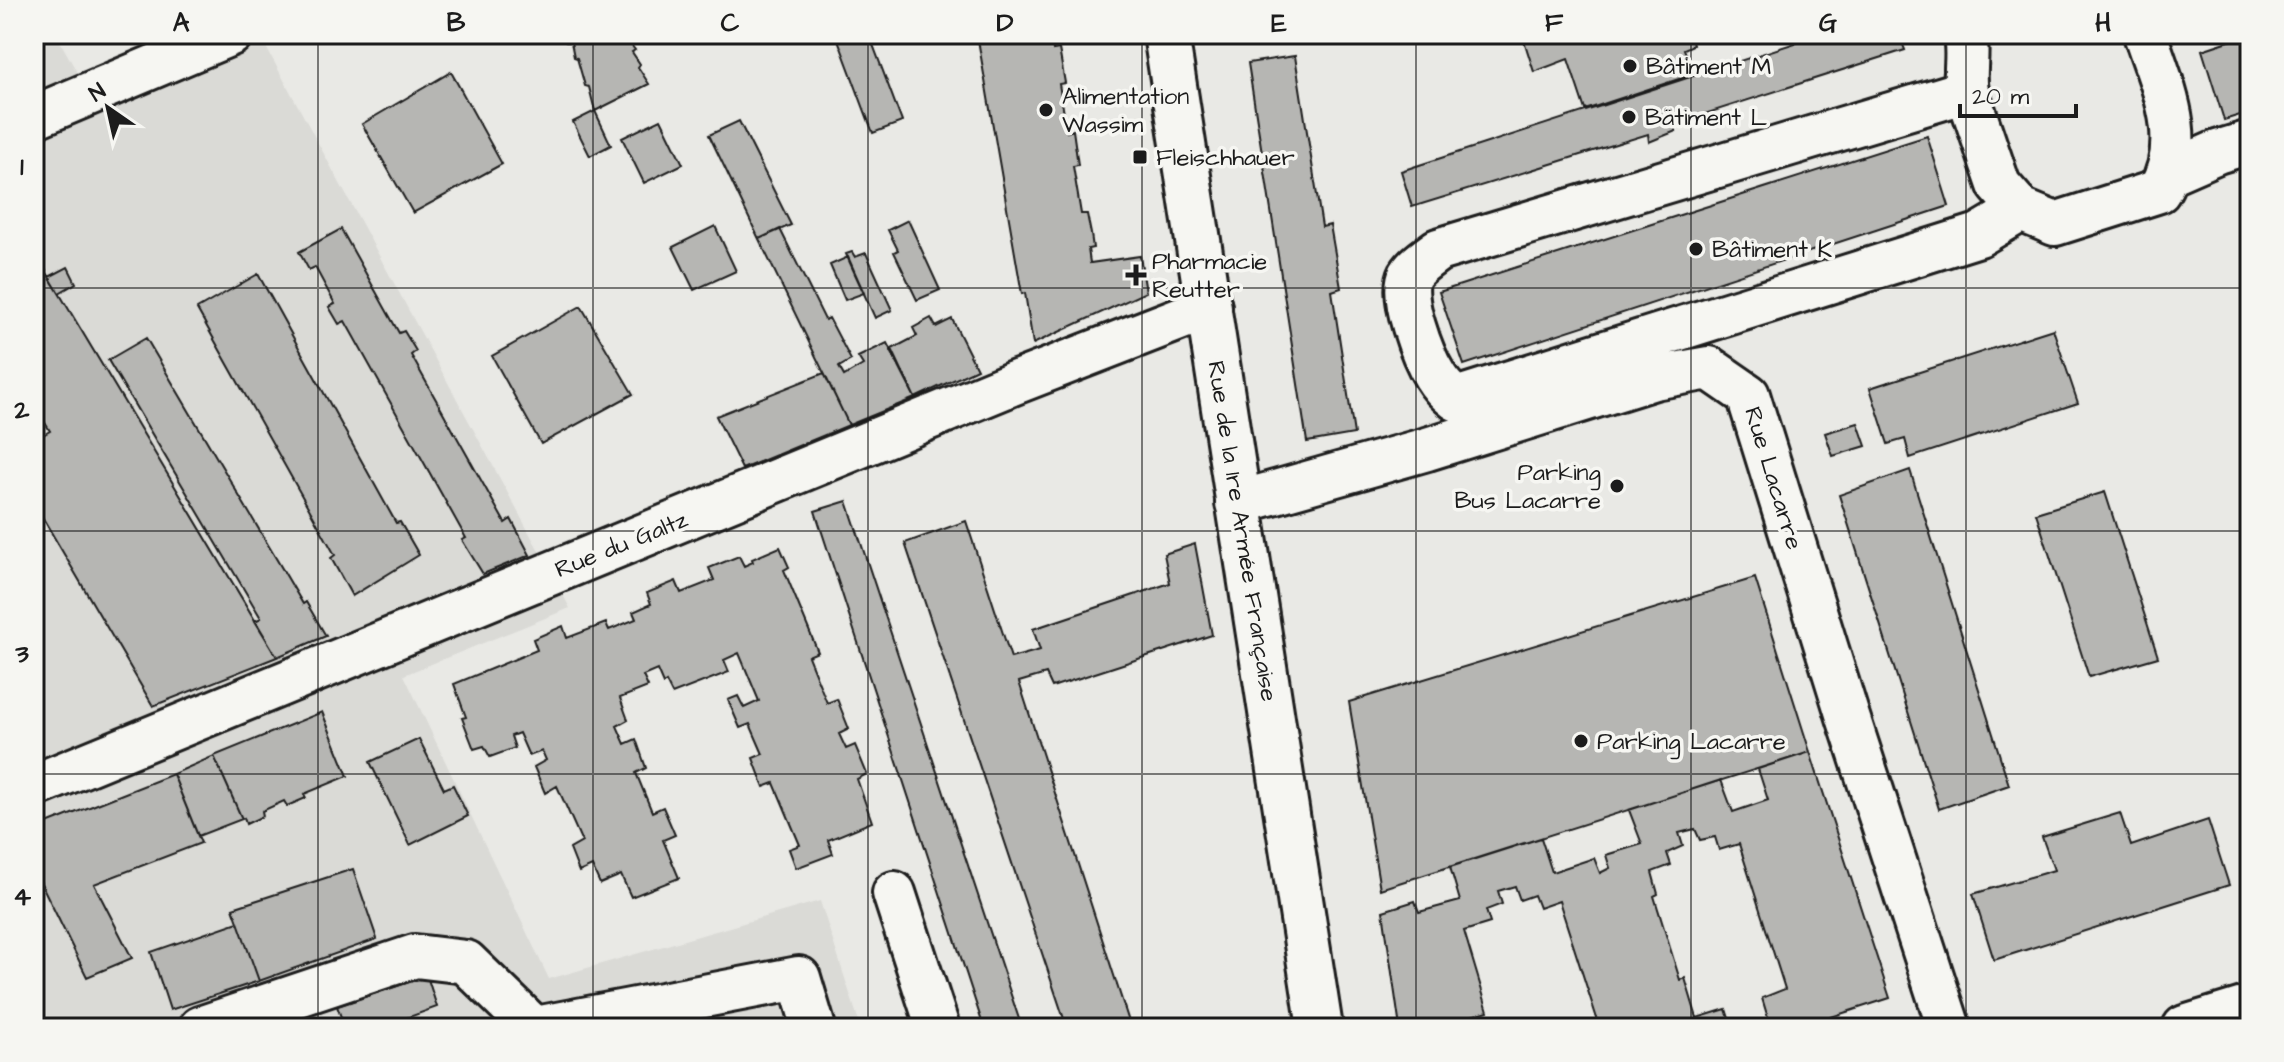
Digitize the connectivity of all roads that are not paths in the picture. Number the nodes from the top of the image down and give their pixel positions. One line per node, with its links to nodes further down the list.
1 (231, 34): 6 (street)
2 (1166, 34): 10 (main road, Rue de la 1re Armée Française)
3 (1964, 34): 5 (street)
4 (2145, 34): 8 (street)
5 (1967, 91): 9 (street); 9 (street)
6 (34, 117)
7 (2250, 142): 8 (street)
8 (2169, 173): 9 (street)
9 (2021, 210)
10 (1210, 307): 11 (main road, Rue de la 1re Armée Française); 12 (street, Rue du Galtz)
11 (1237, 503): 19 (main road, Rue de la 1re Armée Française); 20 (street, Rue Lacarre)
12 (34, 786)
13 (894, 893): 18 (street)
14 (2250, 1008): 21 (main road)
15 (200, 1028): 16 (street)
16 (535, 1028): 17 (street)
17 (814, 1028)
18 (938, 1028)
19 (1320, 1028)
20 (1949, 1028)
21 (2185, 1028)

